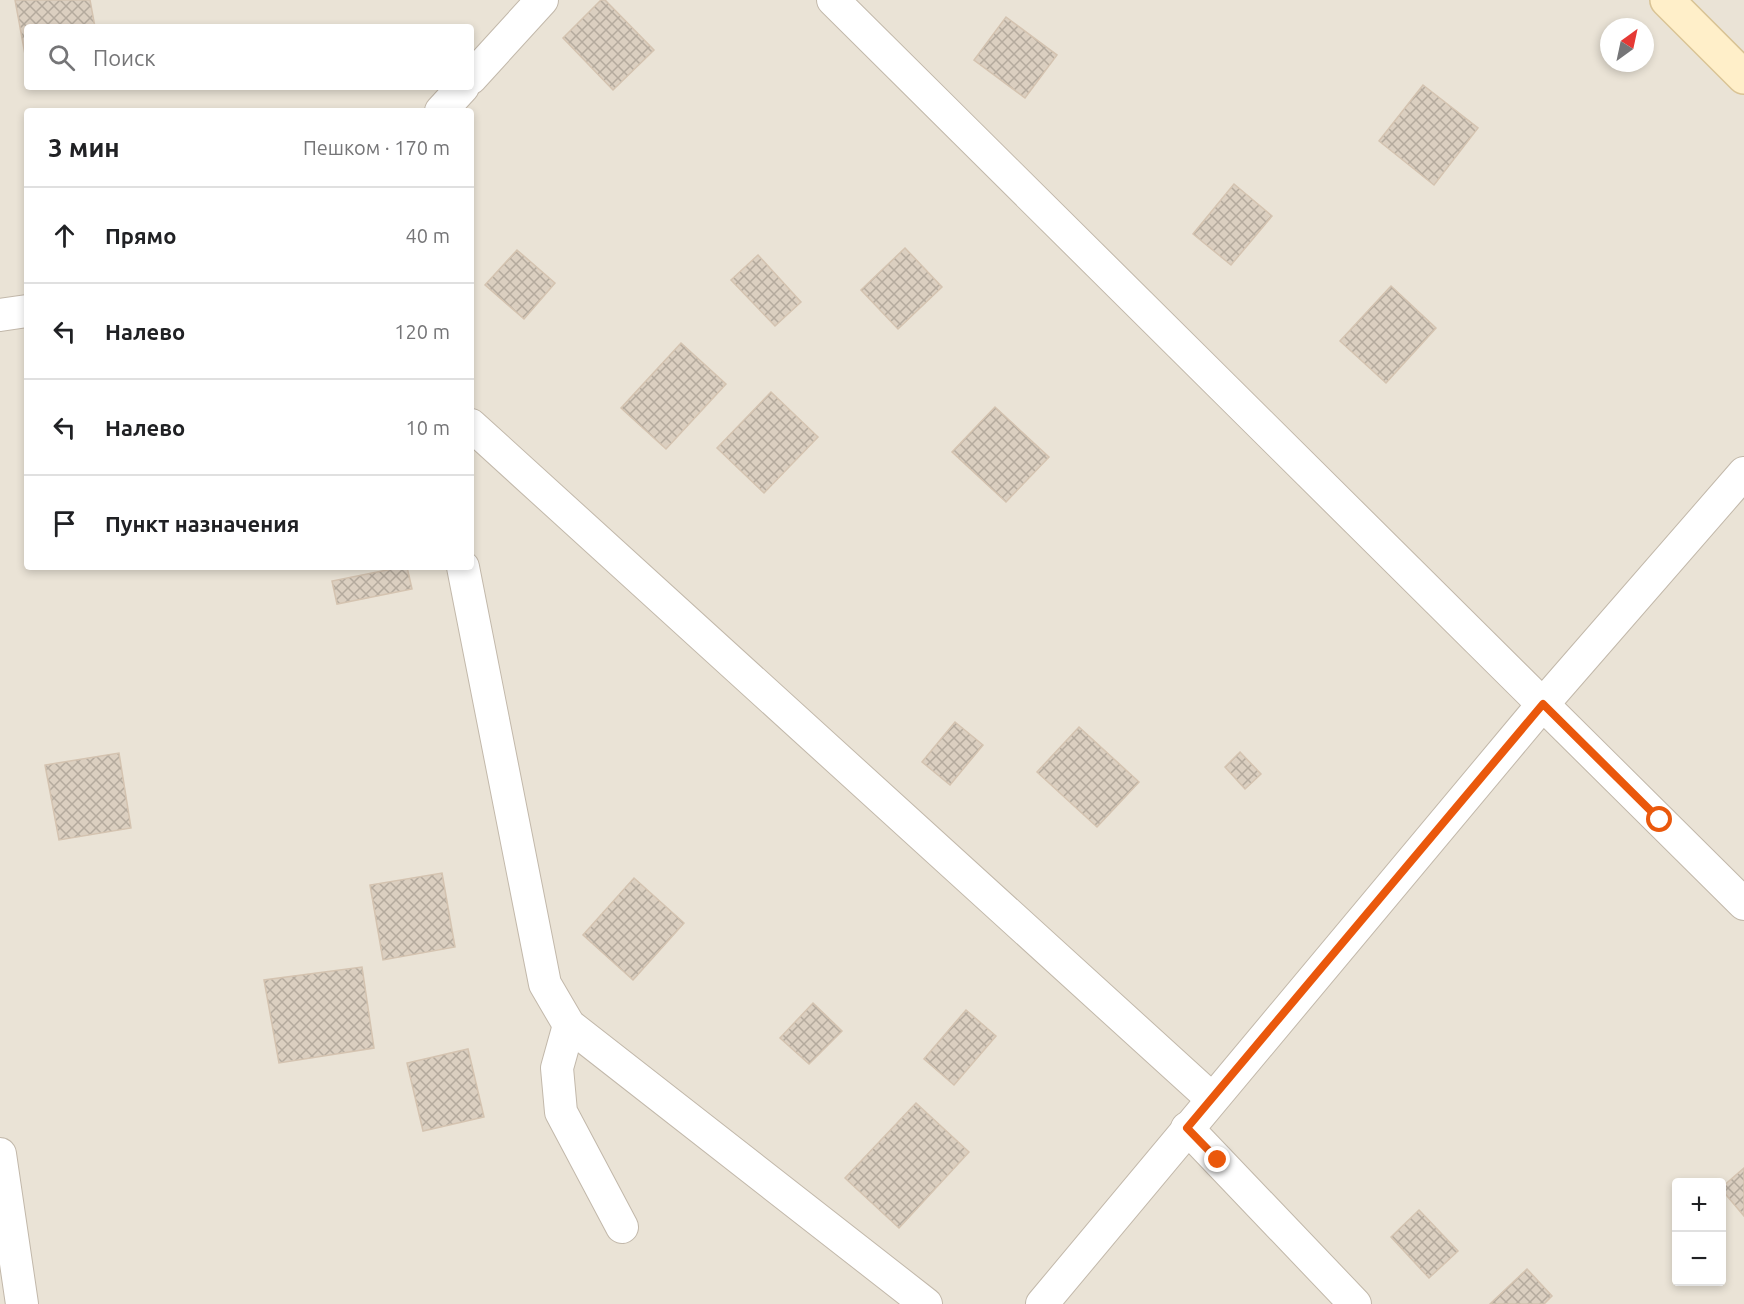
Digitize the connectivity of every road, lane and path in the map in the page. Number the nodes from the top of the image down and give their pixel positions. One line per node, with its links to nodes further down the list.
1 (542, 0): 4 (street)
2 (833, 0): 13 (street)
3 (1666, 0): 5 (street)
4 (474, 75)
5 (1744, 76)
6 (460, 90): 7 (street)
7 (444, 108)
8 (24, 311): 9 (street)
9 (0, 315)
10 (474, 428): 16 (street)
11 (1744, 473): 13 (street)
12 (464, 570): 15 (street)
13 (1543, 704): 14 (street); 16 (street)
14 (1744, 904)
15 (568, 1024): 19 (street); 21 (street)
16 (1212, 1099): 17 (street)
17 (1187, 1128): 22 (street); 23 (street)
18 (0, 1154): 20 (street)
19 (622, 1227)
20 (22, 1304)
21 (926, 1304)
22 (1042, 1304)
23 (1355, 1304)

